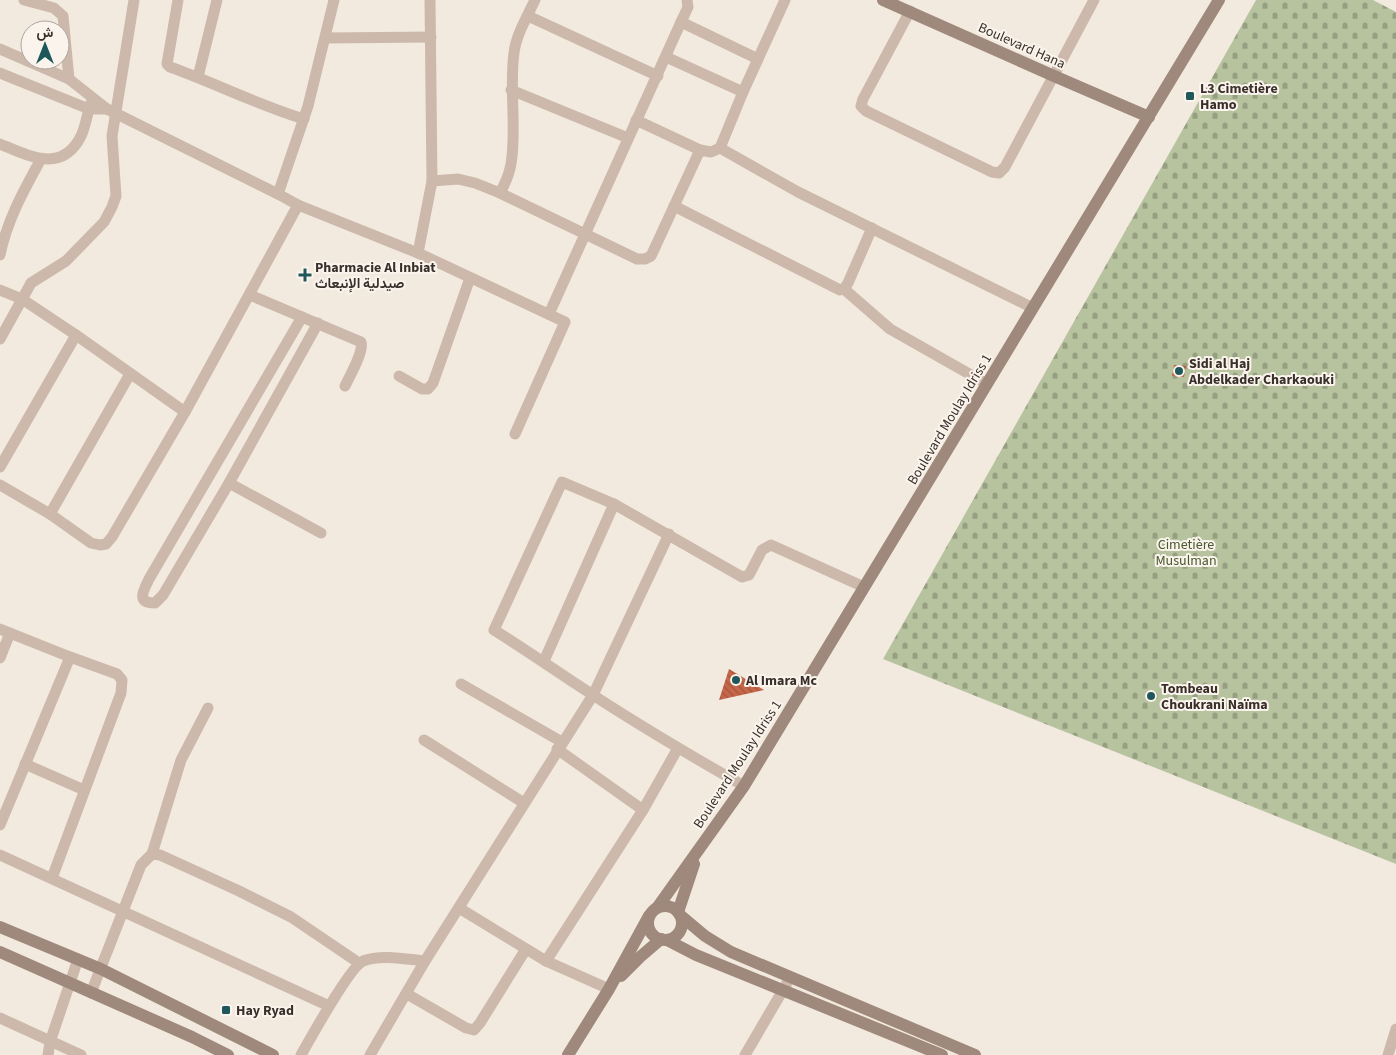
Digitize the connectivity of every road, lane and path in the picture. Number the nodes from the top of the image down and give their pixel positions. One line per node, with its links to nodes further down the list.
1 (24, 0): 25 (street)
2 (134, 0): 30 (street)
3 (178, 0): 24 (street)
4 (217, 0): 24 (street)
5 (334, 0): 17 (street)
6 (430, 0): 16 (street)
7 (535, 0): 14 (street)
8 (687, 0): 15 (street)
9 (784, 0): 20 (street)
10 (883, 0): 13 (main road, Boulevard Hana)
11 (1094, 0): 23 (street)
12 (1218, 0): 31 (main road, Boulevard Moulay Idriss 1)
13 (910, 11): 23 (main road, Boulevard Hana); 23 (street)
14 (528, 16): 22 (street); 26 (street)
15 (681, 22): 19 (street); 20 (street)
16 (431, 37): 17 (street); 39 (street)
17 (326, 38): 32 (street)
18 (0, 49): 25 (street)
19 (666, 57): 22 (street); 27 (street)
20 (758, 59): 27 (street)
21 (0, 73): 29 (street)
22 (658, 76): 33 (street)
23 (1054, 76): 31 (main road, Boulevard Hana)
24 (198, 77): 32 (street)
25 (69, 79): 28 (street)
26 (511, 90): 34 (street); 40 (street)
27 (743, 92): 36 (street)
28 (93, 97): 29 (street); 30 (street)
29 (89, 109): 30 (street); 38 (street)
30 (112, 111): 41 (street); 52 (street)
31 (1149, 117): 53 (main road, Boulevard Moulay Idriss 1)
32 (304, 119): 41 (street)
33 (636, 120): 34 (street); 37 (street)
34 (628, 138): 45 (street)
35 (0, 144): 38 (street)
36 (720, 148): 37 (street); 44 (street)
37 (700, 150): 43 (street)
38 (41, 159): 47 (street)
39 (432, 181): 40 (street); 46 (street)
40 (500, 193): 45 (street)
41 (278, 194): 42 (street)
42 (298, 205): 46 (street); 51 (street)
43 (674, 206): 45 (street); 49 (street)
44 (872, 228): 49 (street); 53 (street)
45 (585, 234): 54 (street)
46 (418, 253): 48 (street)
47 (0, 255)
48 (470, 278): 54 (street); 60 (street)
49 (844, 289): 61 (street)
50 (0, 290): 52 (street)
51 (250, 295): 55 (street); 64 (street)
52 (22, 299): 57 (street); 58 (street)
53 (1034, 308): 61 (main road, Boulevard Moulay Idriss 1)
54 (549, 314): 66 (street)
55 (302, 317): 56 (street); 63 (street)
56 (318, 323): 62 (street); 65 (street)
57 (76, 335): 59 (street); 67 (street)
58 (0, 339)
59 (130, 374): 64 (street); 72 (street)
60 (399, 376)
61 (987, 384): 77 (main road, Boulevard Moulay Idriss 1)
62 (345, 386)
63 (250, 408): 65 (street); 68 (street)
64 (185, 412): 72 (street)
65 (265, 416): 70 (street)
66 (515, 434)
67 (0, 467)
68 (206, 482): 70 (street); 73 (street)
69 (0, 485): 72 (street)
70 (226, 488): 74 (street); 76 (street)
71 (614, 504): 75 (street); 81 (street); 81 (street)
72 (50, 514)
73 (179, 528): 76 (street); 76 (street)
74 (321, 534)
75 (669, 534): 77 (street); 83 (street)
76 (196, 538)
77 (864, 587): 89 (main road, Boulevard Moulay Idriss 1)
78 (5, 631): 79 (street); 80 (street)
79 (70, 657): 88 (street); 90 (street)
80 (0, 658)
81 (544, 661): 83 (street)
82 (462, 684): 86 (street)
83 (593, 695): 86 (street); 87 (street)
84 (208, 708): 95 (street)
85 (424, 740): 91 (street)
86 (560, 746): 91 (street); 92 (street)
87 (678, 748): 89 (street); 92 (street)
88 (25, 764): 90 (street); 93 (street)
89 (744, 786): 94 (main road, Boulevard Moulay Idriss 1)
90 (84, 790): 97 (street)
91 (524, 803): 98 (street)
92 (643, 810): 108 (street)
93 (0, 825)
94 (700, 850): 100 (main road, Boulevard Moulay Idriss 1); 101 (main road, Boulevard Moulay Idriss 1)
95 (152, 854): 99 (street); 109 (street)
96 (0, 855): 97 (street)
97 (52, 878): 99 (street)
98 (459, 908): 104 (street); 107 (street)
99 (121, 912): 110 (street); 117 (street)
100 (653, 912): 101 (main road); 103 (main road); 113 (main road, Boulevard Moulay Idriss 1)
101 (679, 913): 103 (main road); 111 (main road)
102 (0, 927): 106 (main road)
103 (664, 939): 113 (main road); 114 (main road)
104 (526, 949): 108 (street); 116 (street)
105 (0, 952): 112 (main road)
106 (78, 959): 110 (main road); 112 (street)
107 (425, 961): 109 (street); 116 (street)
108 (546, 961): 113 (street)
109 (359, 964): 117 (street)
110 (101, 969): 115 (street); 124 (main road)
111 (790, 978): 114 (street); 130 (main road)
112 (71, 983): 115 (main road); 120 (street)
113 (609, 989): 127 (main road)
114 (783, 990): 128 (street); 129 (main road)
115 (91, 993): 123 (main road)
116 (407, 994): 126 (street)
117 (329, 1006): 125 (street)
118 (0, 1018): 120 (street)
119 (1396, 1029): 131 (street)
120 (50, 1042): 121 (street); 122 (street)
121 (48, 1055)
122 (81, 1055)
123 (228, 1055)
124 (273, 1055)
125 (301, 1055)
126 (370, 1055)
127 (568, 1055)
128 (744, 1055)
129 (942, 1055)
130 (975, 1055)
131 (1388, 1055)

